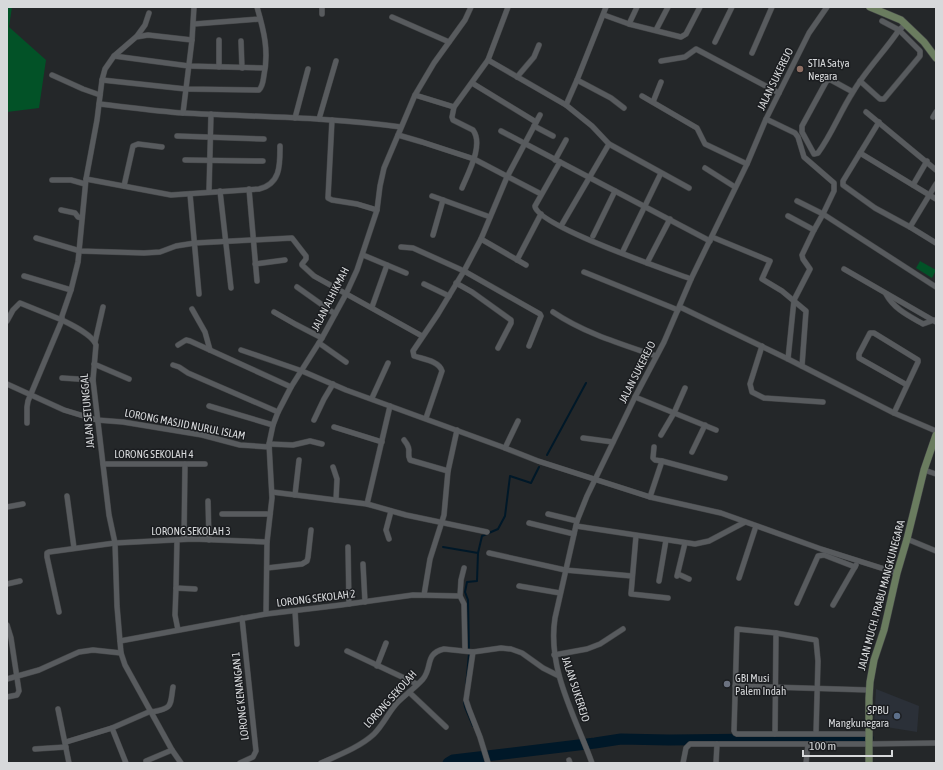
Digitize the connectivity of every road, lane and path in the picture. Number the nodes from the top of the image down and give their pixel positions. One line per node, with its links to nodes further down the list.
1 (194, 7): 20 (street)
2 (257, 7): 18 (street)
3 (322, 7): 15 (street)
4 (471, 7): 29 (street, JALAN ALHIKMAH)
5 (508, 7): 35 (street)
6 (606, 7): 16 (street)
7 (637, 7): 21 (street)
8 (668, 7): 23 (street)
9 (700, 7): 23 (street)
10 (732, 7): 30 (street)
11 (772, 7): 32 (street)
12 (828, 7): 52 (street, JALAN SUKEREJO)
13 (870, 7): 22 (main road)
14 (149, 13): 25 (street)
15 (322, 14)
16 (604, 15): 21 (street); 46 (street)
17 (392, 17): 29 (street)
18 (260, 18): 20 (street); 41 (street)
19 (882, 21): 24 (street)
20 (194, 24): 26 (street)
21 (629, 24): 23 (street)
22 (906, 24): 24 (street); 34 (main road)
23 (656, 30)
24 (899, 30): 47 (street); 47 (street)
25 (136, 37): 26 (street); 33 (street)
26 (192, 40): 38 (street)
27 (219, 40): 39 (street)
28 (241, 41): 40 (street)
29 (449, 42): 54 (street, JALAN ALHIKMAH)
30 (714, 42)
31 (540, 45): 44 (street)
32 (752, 53)
33 (114, 56): 38 (street); 45 (street)
34 (936, 58)
35 (488, 60): 44 (street); 49 (street)
36 (336, 61): 66 (street)
37 (661, 61): 52 (street)
38 (189, 66): 39 (street); 50 (street)
39 (219, 67): 40 (street)
40 (242, 68): 41 (street)
41 (265, 68): 50 (street)
42 (308, 68): 65 (street)
43 (52, 75): 53 (street)
44 (517, 77): 58 (street)
45 (102, 80): 50 (street); 53 (street)
46 (577, 80): 58 (street); 60 (street)
47 (860, 81): 51 (street)
48 (661, 82): 56 (street)
49 (472, 83): 59 (street); 70 (street)
50 (186, 89): 62 (street)
51 (853, 92): 51 (street)
52 (779, 94): 67 (street, JALAN SUKEREJO)
53 (100, 95): 57 (street)
54 (415, 95): 59 (street); 71 (street, JALAN ALHIKMAH)
55 (642, 96): 56 (street)
56 (653, 102): 90 (street)
57 (99, 104): 62 (street); 97 (street)
58 (566, 105): 80 (street)
59 (454, 107): 85 (street)
60 (624, 108)
61 (866, 112): 69 (street)
62 (183, 113): 63 (street)
63 (211, 114): 65 (street); 75 (street)
64 (540, 115): 70 (street)
65 (295, 118): 66 (street)
66 (319, 119): 68 (street)
67 (766, 119): 90 (street, JALAN SUKEREJO); 119 (street)
68 (332, 120): 71 (street); 117 (street)
69 (878, 122): 83 (street); 89 (street)
70 (535, 124): 76 (street); 79 (street)
71 (401, 127): 73 (street, JALAN ALHIKMAH)
72 (501, 131): 79 (street)
73 (398, 135): 85 (street); 117 (street, JALAN ALHIKMAH)
74 (177, 136): 75 (street)
75 (210, 136): 77 (street); 84 (street)
76 (553, 136)
77 (264, 139)
78 (566, 140): 88 (street)
79 (525, 144): 88 (street); 94 (street)
80 (609, 144): 93 (street); 95 (street)
81 (280, 146): 104 (street)
82 (162, 147): 100 (street)
83 (860, 153): 99 (street); 125 (street)
84 (210, 159): 86 (street); 87 (street); 105 (street)
85 (474, 159): 94 (street); 102 (street)
86 (185, 160)
87 (262, 161)
88 (557, 161): 95 (street); 109 (street)
89 (926, 161): 92 (street); 99 (street)
90 (747, 164): 101 (street, JALAN SUKEREJO)
91 (705, 168): 101 (street)
92 (936, 170)
93 (661, 173): 103 (street); 115 (street)
94 (507, 177): 109 (street); 121 (street)
95 (589, 177): 107 (street); 124 (street)
96 (52, 180): 97 (street)
97 (85, 181): 100 (street); 122 (street)
98 (936, 184): 110 (street)
99 (913, 185): 110 (street)
100 (124, 186): 108 (street)
101 (735, 187): 131 (street, JALAN SUKEREJO)
102 (462, 188)
103 (689, 188)
104 (249, 189): 106 (street); 132 (street)
105 (209, 191): 106 (street); 108 (street)
106 (220, 191): 133 (street)
107 (615, 191): 115 (street); 128 (street)
108 (190, 194): 134 (street)
109 (541, 194): 118 (street)
110 (929, 195): 112 (street); 125 (street)
111 (432, 196): 113 (street)
112 (936, 199)
113 (443, 200): 121 (street); 127 (street)
114 (797, 201): 119 (street)
115 (644, 206): 123 (street); 138 (street)
116 (61, 210): 122 (street)
117 (378, 210): 139 (street, JALAN ALHIKMAH)
118 (541, 214): 124 (street); 141 (street)
119 (823, 214): 126 (street); 156 (street)
120 (788, 216): 126 (street)
121 (490, 217): 130 (street)
122 (82, 218): 137 (street)
123 (670, 219): 131 (street); 142 (street)
124 (561, 226): 138 (street)
125 (910, 227): 135 (street)
126 (814, 230): 163 (street)
127 (433, 235)
128 (593, 236)
129 (36, 238): 137 (street)
130 (481, 239): 141 (street); 147 (street)
131 (711, 239): 151 (street, JALAN SUKEREJO); 163 (street)
132 (253, 240): 133 (street); 143 (street); 160 (street)
133 (226, 242): 134 (street); 157 (street)
134 (195, 243): 137 (street); 159 (street)
135 (936, 243)
136 (401, 247): 147 (street)
137 (80, 251): 158 (street)
138 (622, 253): 142 (street)
139 (363, 255): 144 (street); 160 (street, JALAN ALHIKMAH)
140 (285, 260): 143 (street)
141 (517, 260): 145 (street)
142 (647, 263): 151 (street)
143 (255, 264): 152 (street)
144 (387, 265): 149 (street); 165 (street)
145 (526, 265)
146 (844, 269): 161 (street)
147 (464, 271): 153 (street); 178 (street)
148 (584, 272): 166 (street)
149 (406, 273)
150 (24, 276): 158 (street)
151 (691, 279): 166 (street, JALAN SUKEREJO)
152 (257, 281)
153 (456, 283): 162 (street); 180 (street)
154 (424, 284): 162 (street)
155 (297, 287): 170 (street)
156 (936, 287)
157 (230, 288)
158 (71, 290): 171 (street)
159 (199, 294)
160 (346, 294): 165 (street); 170 (street, JALAN ALHIKMAH)
161 (886, 294): 173 (street); 173 (street)
162 (449, 296): 174 (street)
163 (794, 300): 184 (street); 189 (street)
164 (103, 308): 176 (street, JALAN SETUNGGAL)
165 (372, 308): 174 (street)
166 (679, 308): 179 (street); 183 (street, JALAN SUKEREJO)
167 (192, 309): 181 (street)
168 (274, 312): 175 (street)
169 (553, 312): 183 (street)
170 (335, 314): 175 (street, JALAN ALHIKMAH)
171 (62, 320): 172 (street); 176 (street); 199 (street)
172 (7, 321)
173 (935, 321)
174 (422, 336): 208 (street)
175 (320, 340): 185 (street); 190 (street, JALAN ALHIKMAH)
176 (95, 342): 187 (street, JALAN SETUNGGAL)
177 (178, 346): 181 (street)
178 (528, 346)
179 (762, 346): 184 (street); 202 (street)
180 (498, 348)
181 (210, 350): 197 (street)
182 (242, 350): 190 (street)
183 (656, 356): 200 (street, JALAN SUKEREJO)
184 (788, 358): 189 (street)
185 (346, 362)
186 (388, 363): 201 (street)
187 (94, 364): 192 (street); 193 (street, JALAN SETUNGGAL)
188 (173, 365): 205 (street)
189 (802, 366): 207 (street)
190 (302, 371): 195 (street); 197 (street, JALAN ALHIKMAH)
191 (62, 378): 193 (street)
192 (129, 379)
193 (93, 380): 209 (street, JALAN SETUNGGAL)
194 (7, 384): 199 (street, LORONG MASJID NURUL ISLAM)
195 (332, 384): 201 (street); 210 (street)
196 (907, 385): 196 (street); 207 (street)
197 (291, 387): 205 (street, JALAN ALHIKMAH)
198 (685, 388): 206 (street)
199 (31, 396): 209 (street, LORONG MASJID NURUL ISLAM); 212 (street)
200 (635, 397): 206 (street); 224 (street, JALAN SUKEREJO)
201 (372, 398): 204 (street)
202 (823, 402)
203 (209, 406): 213 (street)
204 (390, 406): 208 (street); 223 (street)
205 (278, 412): 213 (street, JALAN ALHIKMAH)
206 (674, 413): 214 (street); 219 (street)
207 (894, 413): 218 (street)
208 (426, 418): 216 (street)
209 (97, 420): 226 (street, LORONG MASJID NURUL ISLAM); 232 (street, JALAN SETUNGGAL)
210 (314, 420)
211 (518, 421): 228 (street)
212 (27, 423)
213 (273, 425): 226 (street, JALAN ALHIKMAH)
214 (705, 425): 217 (street); 229 (street)
215 (334, 427): 223 (street)
216 (456, 430): 228 (street); 237 (street)
217 (716, 430)
218 (936, 430)
219 (661, 435)
220 (936, 435): 236 (main road, JALAN MUCH. PRABU MANGKUNEGARA)
221 (582, 438): 224 (street)
222 (404, 440): 237 (street)
223 (382, 442): 248 (street)
224 (613, 442): 240 (street, JALAN SUKEREJO)
225 (322, 444): 226 (street, LORONG MASJID NURUL ISLAM)
226 (269, 446): 241 (street, JALAN ALHIKMAH)
227 (654, 447): 231 (street)
228 (505, 448): 240 (street)
229 (692, 452)
230 (299, 460): 242 (street)
231 (662, 461): 239 (street); 244 (street)
232 (103, 464): 233 (street, LORONG SEKOLAH 4); 270 (street, JALAN SETUNGGAL)
233 (185, 464): 234 (street, LORONG SEKOLAH 4); 266 (street)
234 (206, 464)
235 (333, 466): 245 (street)
236 (924, 470): 238 (street); 264 (main road, JALAN MUCH. PRABU MANGKUNEGARA)
237 (448, 471): 255 (street)
238 (936, 474)
239 (725, 478)
240 (595, 480): 244 (street); 257 (street, JALAN SUKEREJO)
241 (272, 492): 242 (street); 252 (street, JALAN ALHIKMAH)
242 (295, 495): 245 (street)
243 (67, 496): 273 (street)
244 (650, 497): 254 (street)
245 (336, 500): 248 (street)
246 (208, 501): 267 (street)
247 (23, 504): 249 (street)
248 (367, 504): 250 (street)
249 (7, 507)
250 (391, 511): 255 (street); 263 (street)
251 (222, 514): 252 (street)
252 (270, 514): 269 (street, JALAN ALHIKMAH)
253 (548, 514): 257 (street)
254 (745, 522): 258 (street); 271 (street)
255 (442, 523): 260 (street); 293 (street)
256 (529, 524): 261 (street)
257 (577, 524): 261 (street, JALAN SUKEREJO); 262 (street)
258 (756, 526): 276 (street); 284 (street)
259 (311, 530): 279 (street)
260 (487, 532)
261 (574, 534): 281 (street, JALAN SUKEREJO)
262 (636, 536): 268 (street); 283 (street)
263 (389, 539)
264 (907, 539): 274 (street); 282 (main road, JALAN MUCH. PRABU MANGKUNEGARA)
265 (177, 540): 266 (street, LORONG SEKOLAH 3); 270 (street, LORONG SEKOLAH 3); 290 (street)
266 (184, 540): 267 (street, LORONG SEKOLAH 3)
267 (209, 540): 269 (street, LORONG SEKOLAH 3)
268 (666, 540): 271 (street); 287 (street)
269 (267, 542): 279 (street, JALAN ALHIKMAH)
270 (115, 543): 273 (street, LORONG SEKOLAH 3); 308 (street, JALAN SETUNGGAL)
271 (685, 543): 285 (street)
272 (348, 547): 298 (street)
273 (74, 548): 301 (street, LORONG SEKOLAH 3)
274 (936, 551)
275 (489, 553): 281 (street)
276 (858, 561): 278 (street); 282 (street)
277 (363, 564): 296 (street)
278 (855, 567): 297 (street); 299 (street)
279 (267, 568): 302 (street, JALAN ALHIKMAH)
280 (464, 568): 294 (street)
281 (565, 570): 283 (street); 292 (street, JALAN SUKEREJO)
282 (897, 573): 324 (main road, JALAN MUCH. PRABU MANGKUNEGARA)
283 (632, 576): 295 (street)
284 (739, 578)
285 (689, 579)
286 (20, 581): 288 (street)
287 (659, 581)
288 (7, 584)
289 (519, 586): 292 (street)
290 (176, 588): 291 (street); 306 (street)
291 (195, 589)
292 (560, 593): 314 (street, JALAN SUKEREJO)
293 (424, 595): 294 (street, LORONG SEKOLAH 2); 296 (street, LORONG SEKOLAH 2)
294 (460, 596): 312 (street)
295 (668, 598)
296 (365, 602): 298 (street, LORONG SEKOLAH 2)
297 (797, 603)
298 (349, 604): 300 (street, LORONG SEKOLAH 2)
299 (833, 605)
300 (295, 611): 302 (street, LORONG SEKOLAH 2); 310 (street)
301 (59, 612)
302 (266, 614): 303 (street, LORONG SEKOLAH 2)
303 (242, 618): 306 (street, LORONG SEKOLAH 2); 342 (street, LORONG KENANGAN 1)
304 (7, 628): 317 (street)
305 (623, 629): 314 (street)
306 (178, 630): 308 (street, LORONG SEKOLAH 2)
307 (776, 633): 320 (street); 322 (street); 323 (street)
308 (120, 641): 313 (street, JALAN SETUNGGAL)
309 (386, 643): 315 (street)
310 (297, 644)
311 (347, 651): 315 (street)
312 (469, 651): 316 (street, LORONG SEKOLAH); 319 (street, LORONG SEKOLAH); 343 (street)
313 (121, 653): 317 (street); 328 (street, JALAN SETUNGGAL)
314 (554, 654): 316 (street, JALAN SUKEREJO)
315 (377, 666): 319 (street)
316 (559, 676): 349 (street, JALAN SUKEREJO)
317 (17, 677): 318 (street); 326 (street)
318 (7, 679)
319 (417, 684): 325 (street, LORONG SEKOLAH)
320 (735, 686): 322 (street); 331 (street)
321 (173, 687): 328 (street)
322 (776, 688): 323 (street); 331 (street)
323 (818, 689): 324 (street); 332 (street)
324 (869, 690): 333 (main road, JALAN MUCH. PRABU MANGKUNEGARA)
325 (409, 692): 329 (street); 348 (street, LORONG SEKOLAH)
326 (7, 697)
327 (58, 709): 338 (street)
328 (151, 712): 330 (street); 340 (street, JALAN SETUNGGAL)
329 (446, 727)
330 (112, 728): 338 (street); 345 (street)
331 (775, 734): 332 (street)
332 (816, 734): 333 (street)
333 (868, 734): 337 (main road, JALAN MUCH. PRABU MANGKUNEGARA)
334 (936, 743): 337 (street)
335 (717, 744): 336 (street); 350 (street); 351 (street)
336 (808, 744): 337 (street); 352 (street)
337 (868, 744): 353 (main road, JALAN MUCH. PRABU MANGKUNEGARA)
338 (66, 745): 339 (street); 344 (street)
339 (35, 749)
340 (172, 750): 341 (street); 346 (street, JALAN SETUNGGAL)
341 (146, 761)
342 (250, 761): 347 (street, LORONG KENANGAN 1)
343 (488, 761)
344 (69, 763)
345 (126, 763)
346 (181, 763)
347 (240, 763)
348 (321, 763)
349 (592, 763)
350 (682, 763)
351 (716, 763)
352 (806, 763)
353 (869, 763)

